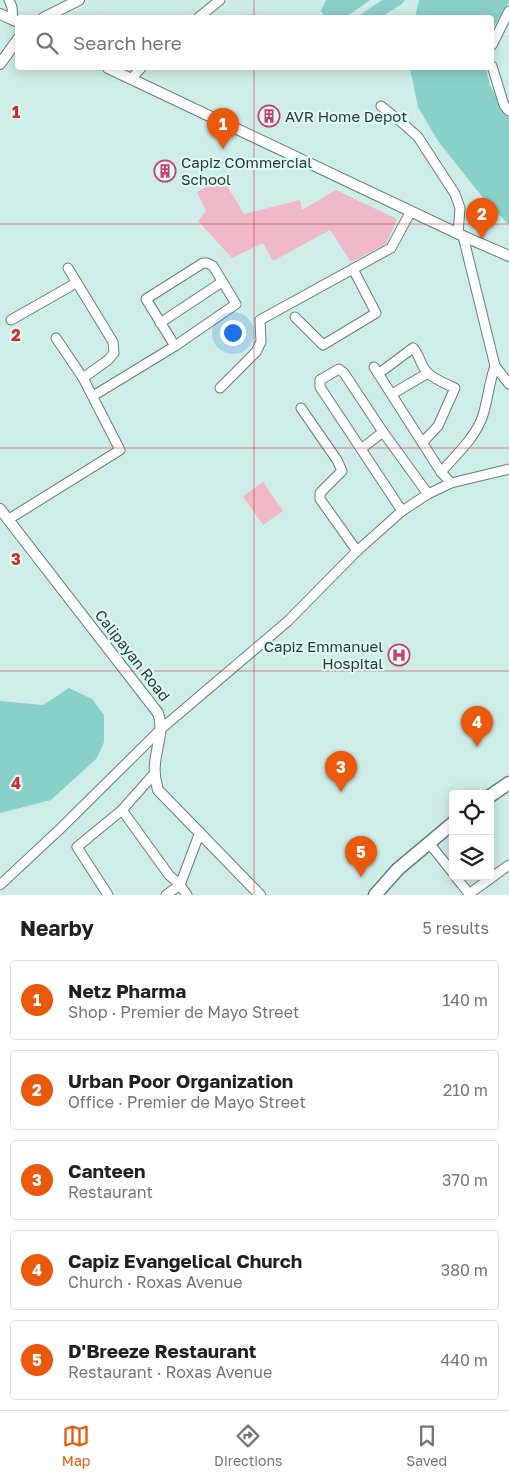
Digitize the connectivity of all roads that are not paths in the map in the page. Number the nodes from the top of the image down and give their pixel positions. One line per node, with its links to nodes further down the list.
1 (9, 0): 8 (street)
2 (79, 0): 6 (main road)
3 (220, 0): 7 (street)
4 (509, 11): 10 (street)
5 (0, 14): 9 (main road)
6 (50, 15)
7 (202, 15)
8 (15, 18)
9 (15, 21)
10 (494, 41)
11 (15, 43): 12 (main road)
12 (0, 64)
13 (112, 70): 16 (main road)
14 (139, 70): 16 (street)
15 (493, 70): 18 (street)
16 (131, 79): 19 (main road)
17 (381, 106): 20 (street)
18 (509, 111)
19 (411, 211): 20 (main road); 23 (street)
20 (460, 235): 21 (main road); 31 (street)
21 (509, 256)
22 (68, 268): 25 (street)
23 (352, 269): 26 (street); 35 (street)
24 (222, 282): 28 (street); 28 (street); 30 (street)
25 (76, 283): 27 (street); 33 (street)
26 (295, 317)
27 (11, 320)
28 (160, 323): 30 (street)
29 (56, 338): 33 (street)
30 (175, 346): 37 (street)
31 (495, 366): 34 (street); 43 (street)
32 (428, 373): 36 (street); 36 (street); 40 (street)
33 (83, 378): 37 (street)
34 (509, 384)
35 (220, 388)
36 (392, 394): 40 (street)
37 (93, 396): 48 (street)
38 (301, 408): 49 (street)
39 (383, 432): 41 (street); 41 (street); 45 (street)
40 (423, 442): 43 (street)
41 (361, 449): 47 (street)
42 (509, 469): 44 (street)
43 (442, 472): 44 (street)
44 (451, 483): 45 (street)
45 (428, 494): 47 (street)
46 (0, 509): 48 (main road, Calipayan Road)
47 (402, 511): 49 (street)
48 (9, 519): 50 (main road, Calipayan Road)
49 (357, 551): 50 (street)
50 (161, 729): 51 (main road, Calipayan Road); 61 (street)
51 (154, 774): 54 (street); 56 (main road)
52 (509, 783): 53 (highway)
53 (494, 793)
54 (122, 810): 62 (street); 64 (street)
55 (449, 826): 57 (highway)
56 (200, 832): 62 (street); 67 (main road)
57 (429, 843): 59 (street); 68 (highway)
58 (509, 865): 63 (street)
59 (449, 868)
60 (458, 880): 63 (street)
61 (0, 885)
62 (180, 885): 65 (street); 66 (street)
63 (470, 894)
64 (108, 895)
65 (166, 895)
66 (187, 895)
67 (260, 895)
68 (375, 895)

